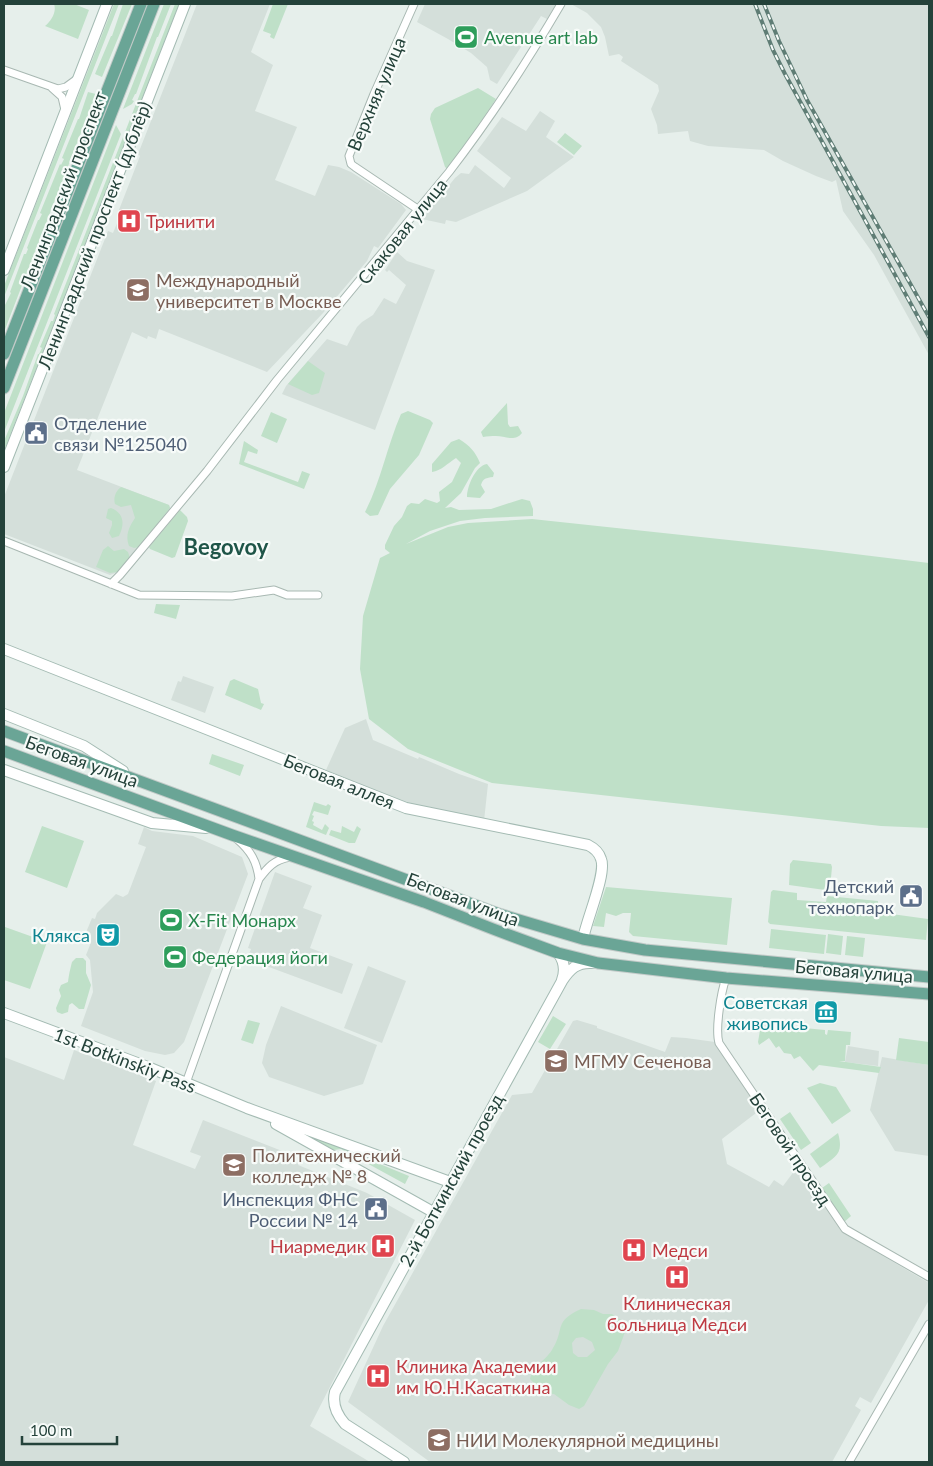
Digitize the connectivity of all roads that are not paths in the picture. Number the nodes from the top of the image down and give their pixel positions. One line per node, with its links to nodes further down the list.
1 (107, 4): 8 (street)
2 (141, 4): 13 (main road, Ленинградский проспект)
3 (154, 4): 14 (main road, Ленинградский проспект)
4 (185, 4): 15 (street, Ленинградский проспект (дублёр))
5 (414, 4): 11 (street, Верхняя улица)
6 (561, 4): 11 (street, Скаковая улица)
7 (4, 70): 9 (street)
8 (77, 78): 9 (street); 10 (street)
9 (52, 88): 10 (street)
10 (65, 110): 12 (street)
11 (419, 210): 17 (street, Скаковая улица)
12 (4, 270)
13 (4, 354)
14 (4, 388)
15 (4, 467)
16 (4, 541): 17 (street)
17 (110, 584): 18 (street)
18 (318, 595)
19 (4, 649): 29 (street, Беговая аллея)
20 (4, 714): 24 (street, Беговая улица)
21 (4, 731): 24 (main road, Беговая улица)
22 (4, 751): 25 (main road, Беговая улица)
23 (4, 770): 25 (street)
24 (172, 794): 29 (main road, Беговая улица)
25 (218, 830): 26 (main road, Беговая улица)
26 (232, 835): 27 (main road, Беговая улица); 28 (street)
27 (293, 856): 28 (street); 30 (main road, Беговая улица)
28 (259, 879): 37 (street)
29 (583, 939): 33 (main road, Беговая улица)
30 (558, 953): 31 (main road, Беговая улица); 34 (street)
31 (598, 963): 32 (main road, Беговая улица); 34 (street, 2-й Боткинский проезд)
32 (726, 978): 35 (main road, Беговая улица); 41 (street, Беговой проезд)
33 (929, 978)
34 (562, 981): 39 (street, 2-й Боткинский проезд)
35 (929, 994)
36 (4, 1013): 37 (street, 1st Botkinskiy Pass)
37 (186, 1083): 38 (street, 1st Botkinskiy Pass)
38 (247, 1108): 39 (street, 1st Botkinskiy Pass); 40 (street, 1st Botkinskiy Pass)
39 (450, 1182): 40 (street, 2-й Боткинский проезд)
40 (433, 1212): 43 (street, 2-й Боткинский проезд)
41 (929, 1277)
42 (929, 1324): 44 (street)
43 (404, 1462)
44 (849, 1462)

